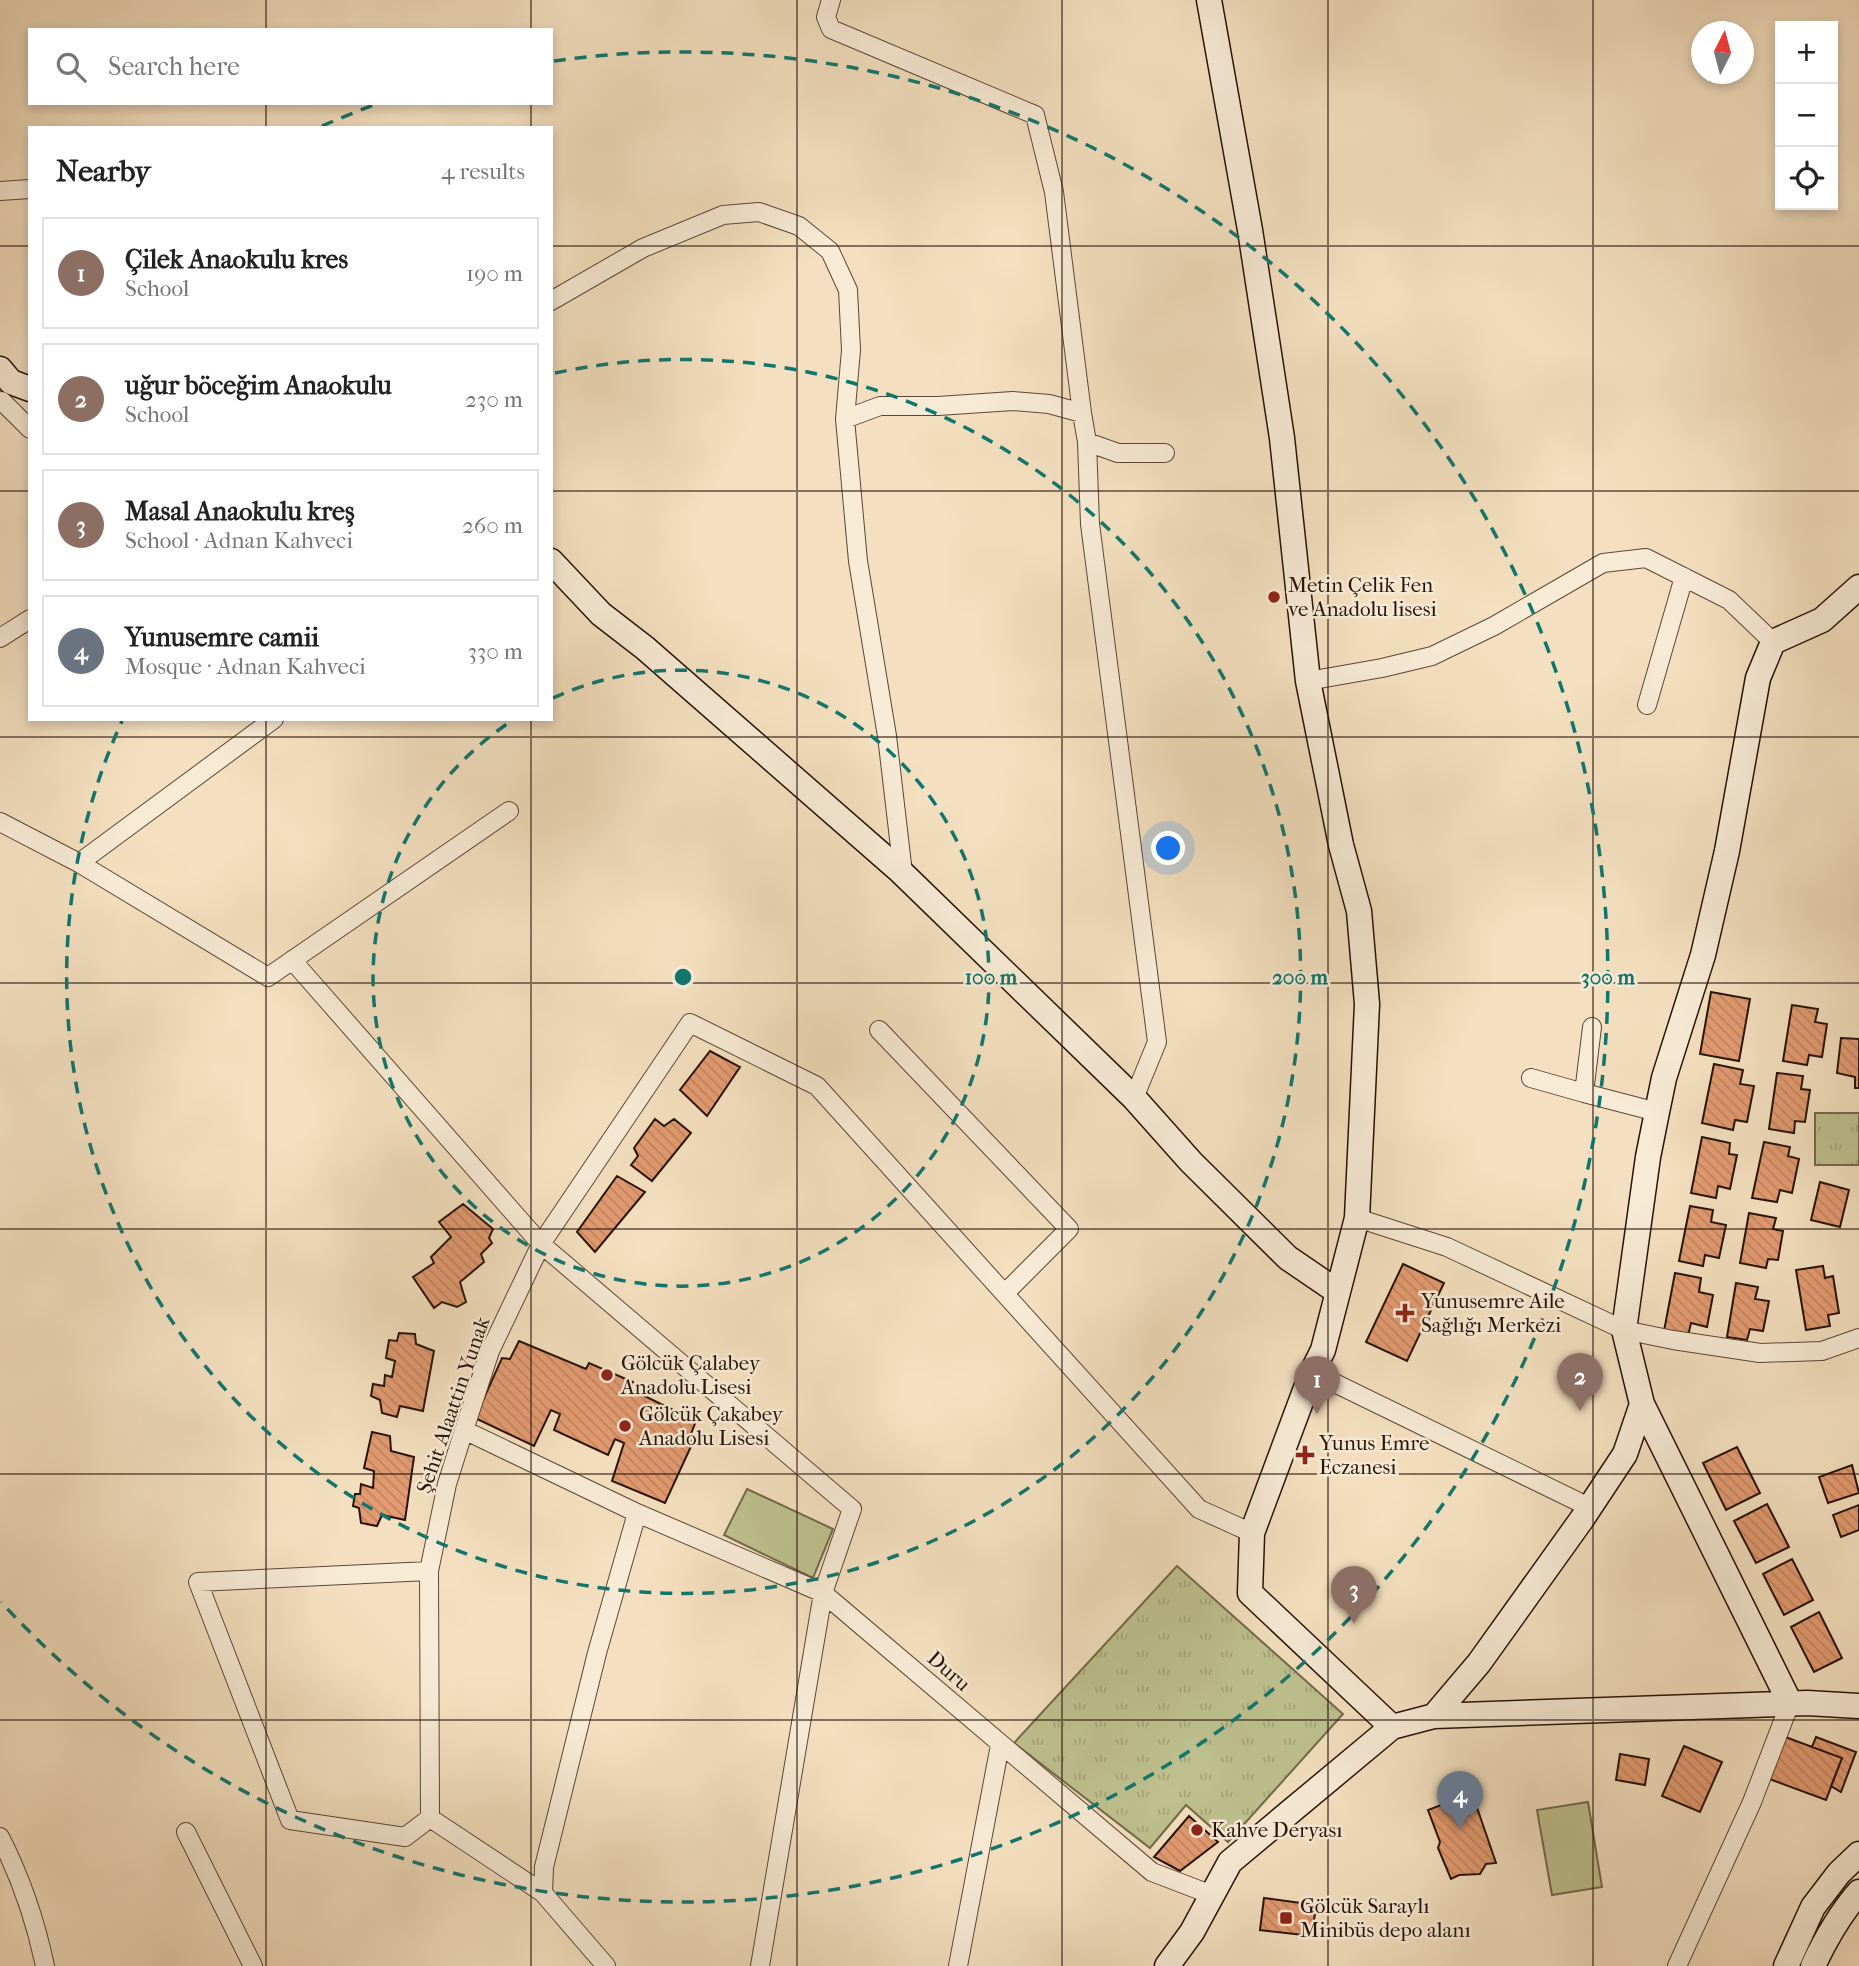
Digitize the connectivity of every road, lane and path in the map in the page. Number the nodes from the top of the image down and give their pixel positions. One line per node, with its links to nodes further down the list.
1 (831, 0): 7 (street)
2 (1209, 0): 18 (street)
3 (28, 189): 4 (street)
4 (0, 191)
5 (553, 300): 8 (street)
6 (9, 389): 9 (street)
7 (1082, 413): 8 (street); 10 (street)
8 (845, 419): 24 (street)
9 (28, 425)
10 (1087, 442): 11 (street); 30 (street)
11 (1164, 453)
12 (553, 563): 24 (street)
13 (1684, 577): 17 (street); 18 (street); 19 (street)
14 (1859, 587): 17 (street)
15 (28, 620): 16 (street)
16 (0, 638)
17 (1773, 642): 31 (street)
18 (1308, 681): 32 (street)
19 (1647, 705)
20 (271, 721): 23 (street)
21 (509, 811): 25 (street)
22 (0, 822): 23 (street)
23 (79, 863): 25 (street)
24 (903, 873): 30 (street)
25 (292, 960): 33 (street)
26 (1592, 1027): 29 (street)
27 (879, 1030): 35 (street)
28 (1531, 1078): 29 (street)
29 (1584, 1093): 31 (street)
30 (1134, 1098): 34 (street)
31 (1657, 1112): 36 (street)
32 (1357, 1218): 34 (street); 36 (street)
33 (541, 1244): 35 (street, Şehit Alaattin Yunak); 40 (street, Şehit Alaattin Yunak); 45 (street)
34 (1338, 1292): 38 (street)
35 (1005, 1293): 43 (street)
36 (1624, 1330): 37 (street); 39 (street)
37 (1859, 1338)
38 (1312, 1372): 41 (street); 43 (street)
39 (1642, 1404): 41 (street); 46 (street)
40 (464, 1430): 42 (street, Duru); 44 (street, Şehit Alaattin Yunak)
41 (1590, 1507): 48 (street)
42 (637, 1513): 45 (street, Duru); 56 (street)
43 (1252, 1533): 49 (street)
44 (429, 1571): 51 (street, Şehit Alaattin Yunak); 51 (street)
45 (823, 1594): 50 (street, Duru); 61 (street)
46 (1790, 1703): 47 (street); 48 (street); 64 (street)
47 (1859, 1706)
48 (1434, 1716): 49 (street)
49 (1392, 1727): 57 (street)
50 (1000, 1745): 57 (street, Duru); 62 (street)
51 (429, 1818): 56 (street)
52 (186, 1832): 59 (street)
53 (0, 1837): 58 (street)
54 (1859, 1854): 65 (street)
55 (1859, 1892): 66 (street)
56 (543, 1893): 60 (street)
57 (1212, 1895): 63 (street)
58 (45, 1966)
59 (253, 1966)
60 (606, 1966)
61 (760, 1966)
62 (958, 1966)
63 (1167, 1966)
64 (1677, 1966)
65 (1786, 1966)
66 (1813, 1966)

